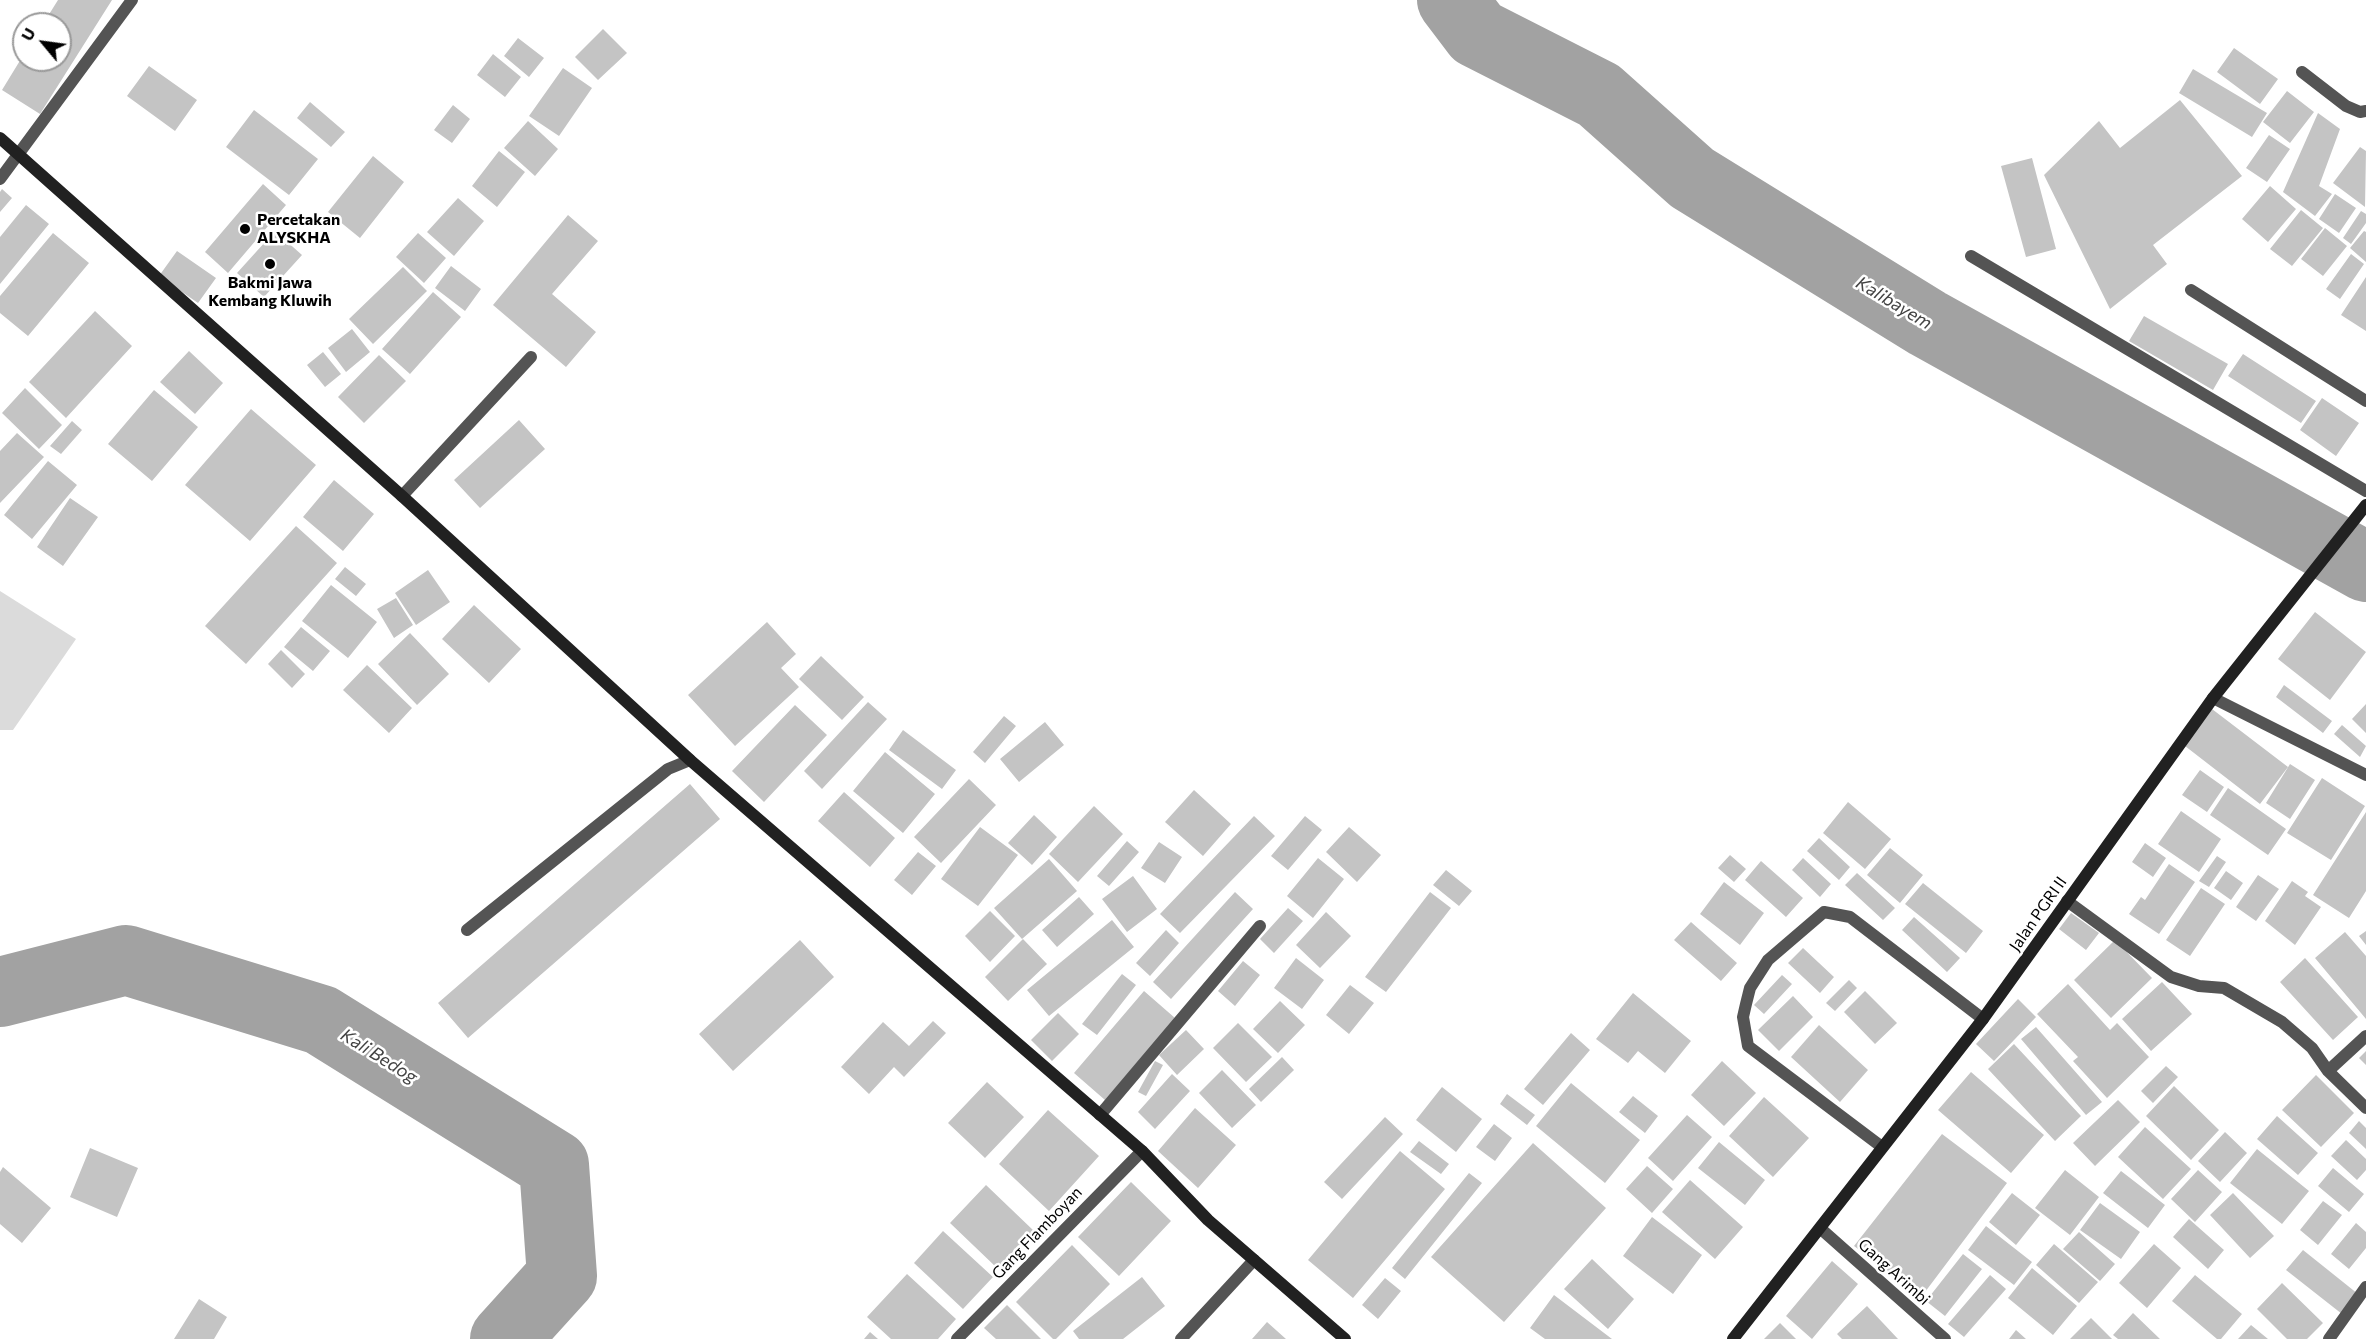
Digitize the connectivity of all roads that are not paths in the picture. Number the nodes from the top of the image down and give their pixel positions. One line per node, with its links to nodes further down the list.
1 (132, 0): 5 (street)
2 (2302, 72): 3 (street)
3 (2366, 111)
4 (0, 138): 5 (street)
5 (19, 154): 6 (street); 12 (street)
6 (0, 179)
7 (1971, 256): 11 (street)
8 (2191, 290): 10 (street)
9 (531, 357): 12 (street)
10 (2366, 401)
11 (2366, 490)
12 (402, 496): 15 (street)
13 (2363, 509): 14 (street, Jalan PGRI II)
14 (2213, 698): 16 (street); 17 (street, Jalan PGRI II)
15 (690, 760): 19 (street); 24 (street)
16 (2366, 775)
17 (2067, 901): 20 (street, Jalan PGRI II); 22 (street)
18 (1260, 926): 24 (street)
19 (467, 930)
20 (1983, 1019): 25 (street, Jalan PGRI II); 25 (street)
21 (2366, 1036): 22 (street)
22 (2328, 1071): 23 (street)
23 (2366, 1108)
24 (1101, 1115): 26 (street)
25 (1882, 1147): 27 (street, Jalan PGRI II)
26 (1142, 1151): 28 (street); 30 (street, Gang Flamboyan)
27 (1821, 1229): 33 (street, Jalan PGRI II); 34 (street, Gang Arimbi)
28 (1254, 1260): 31 (street); 32 (street)
29 (2366, 1287): 35 (street)
30 (957, 1339)
31 (1181, 1339)
32 (1345, 1339)
33 (1733, 1339)
34 (1945, 1339)
35 (2329, 1339)

